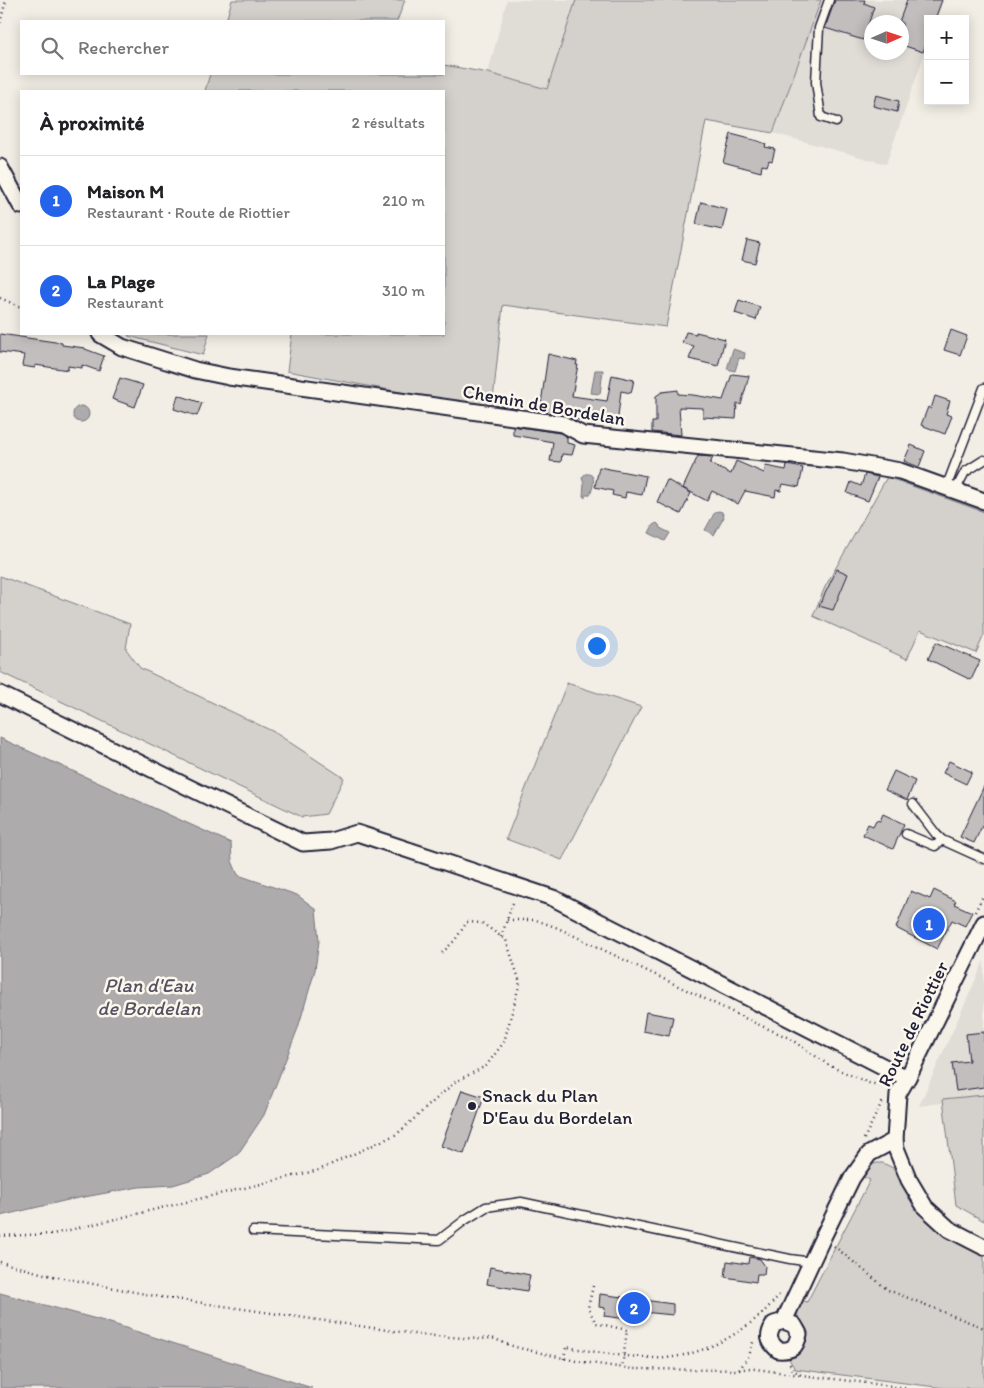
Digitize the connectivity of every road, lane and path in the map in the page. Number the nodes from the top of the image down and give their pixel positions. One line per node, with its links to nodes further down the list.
1 (6, 0): 3 (path)
2 (829, 0): 4 (lane)
3 (0, 23)
4 (836, 122)
5 (0, 167): 6 (street)
6 (20, 204)
7 (0, 298): 8 (path)
8 (20, 307)
9 (102, 335): 12 (street, Chemin de Bordelan)
10 (984, 388): 12 (lane)
11 (984, 460): 12 (lane)
12 (951, 489): 13 (street, Chemin de Bordelan)
13 (984, 501)
14 (0, 694): 19 (street)
15 (913, 804): 17 (lane)
16 (906, 834): 17 (lane)
17 (942, 840): 18 (lane)
18 (984, 859)
19 (518, 886): 20 (path); 24 (street)
20 (507, 920): 22 (path); 25 (path)
21 (984, 923): 24 (street, Route de Riottier)
22 (501, 937): 23 (path); 28 (path)
23 (441, 954)
24 (908, 1077): 26 (street, Route de Riottier)
25 (889, 1087)
26 (895, 1140): 29 (street); 30 (street, Route de Riottier)
27 (253, 1231): 32 (lane)
28 (0, 1236)
29 (823, 1238): 32 (street); 35 (path)
30 (984, 1247)
31 (0, 1262): 39 (path)
32 (812, 1262): 37 (street)
33 (593, 1286): 38 (path)
34 (782, 1292): 38 (path)
35 (984, 1328)
36 (755, 1338): 41 (path)
37 (784, 1350): 42 (path)
38 (624, 1356): 39 (path); 40 (path)
39 (564, 1358): 40 (path)
40 (622, 1368): 41 (path)
41 (739, 1370): 42 (path)
42 (801, 1375): 43 (path)
43 (908, 1388)

